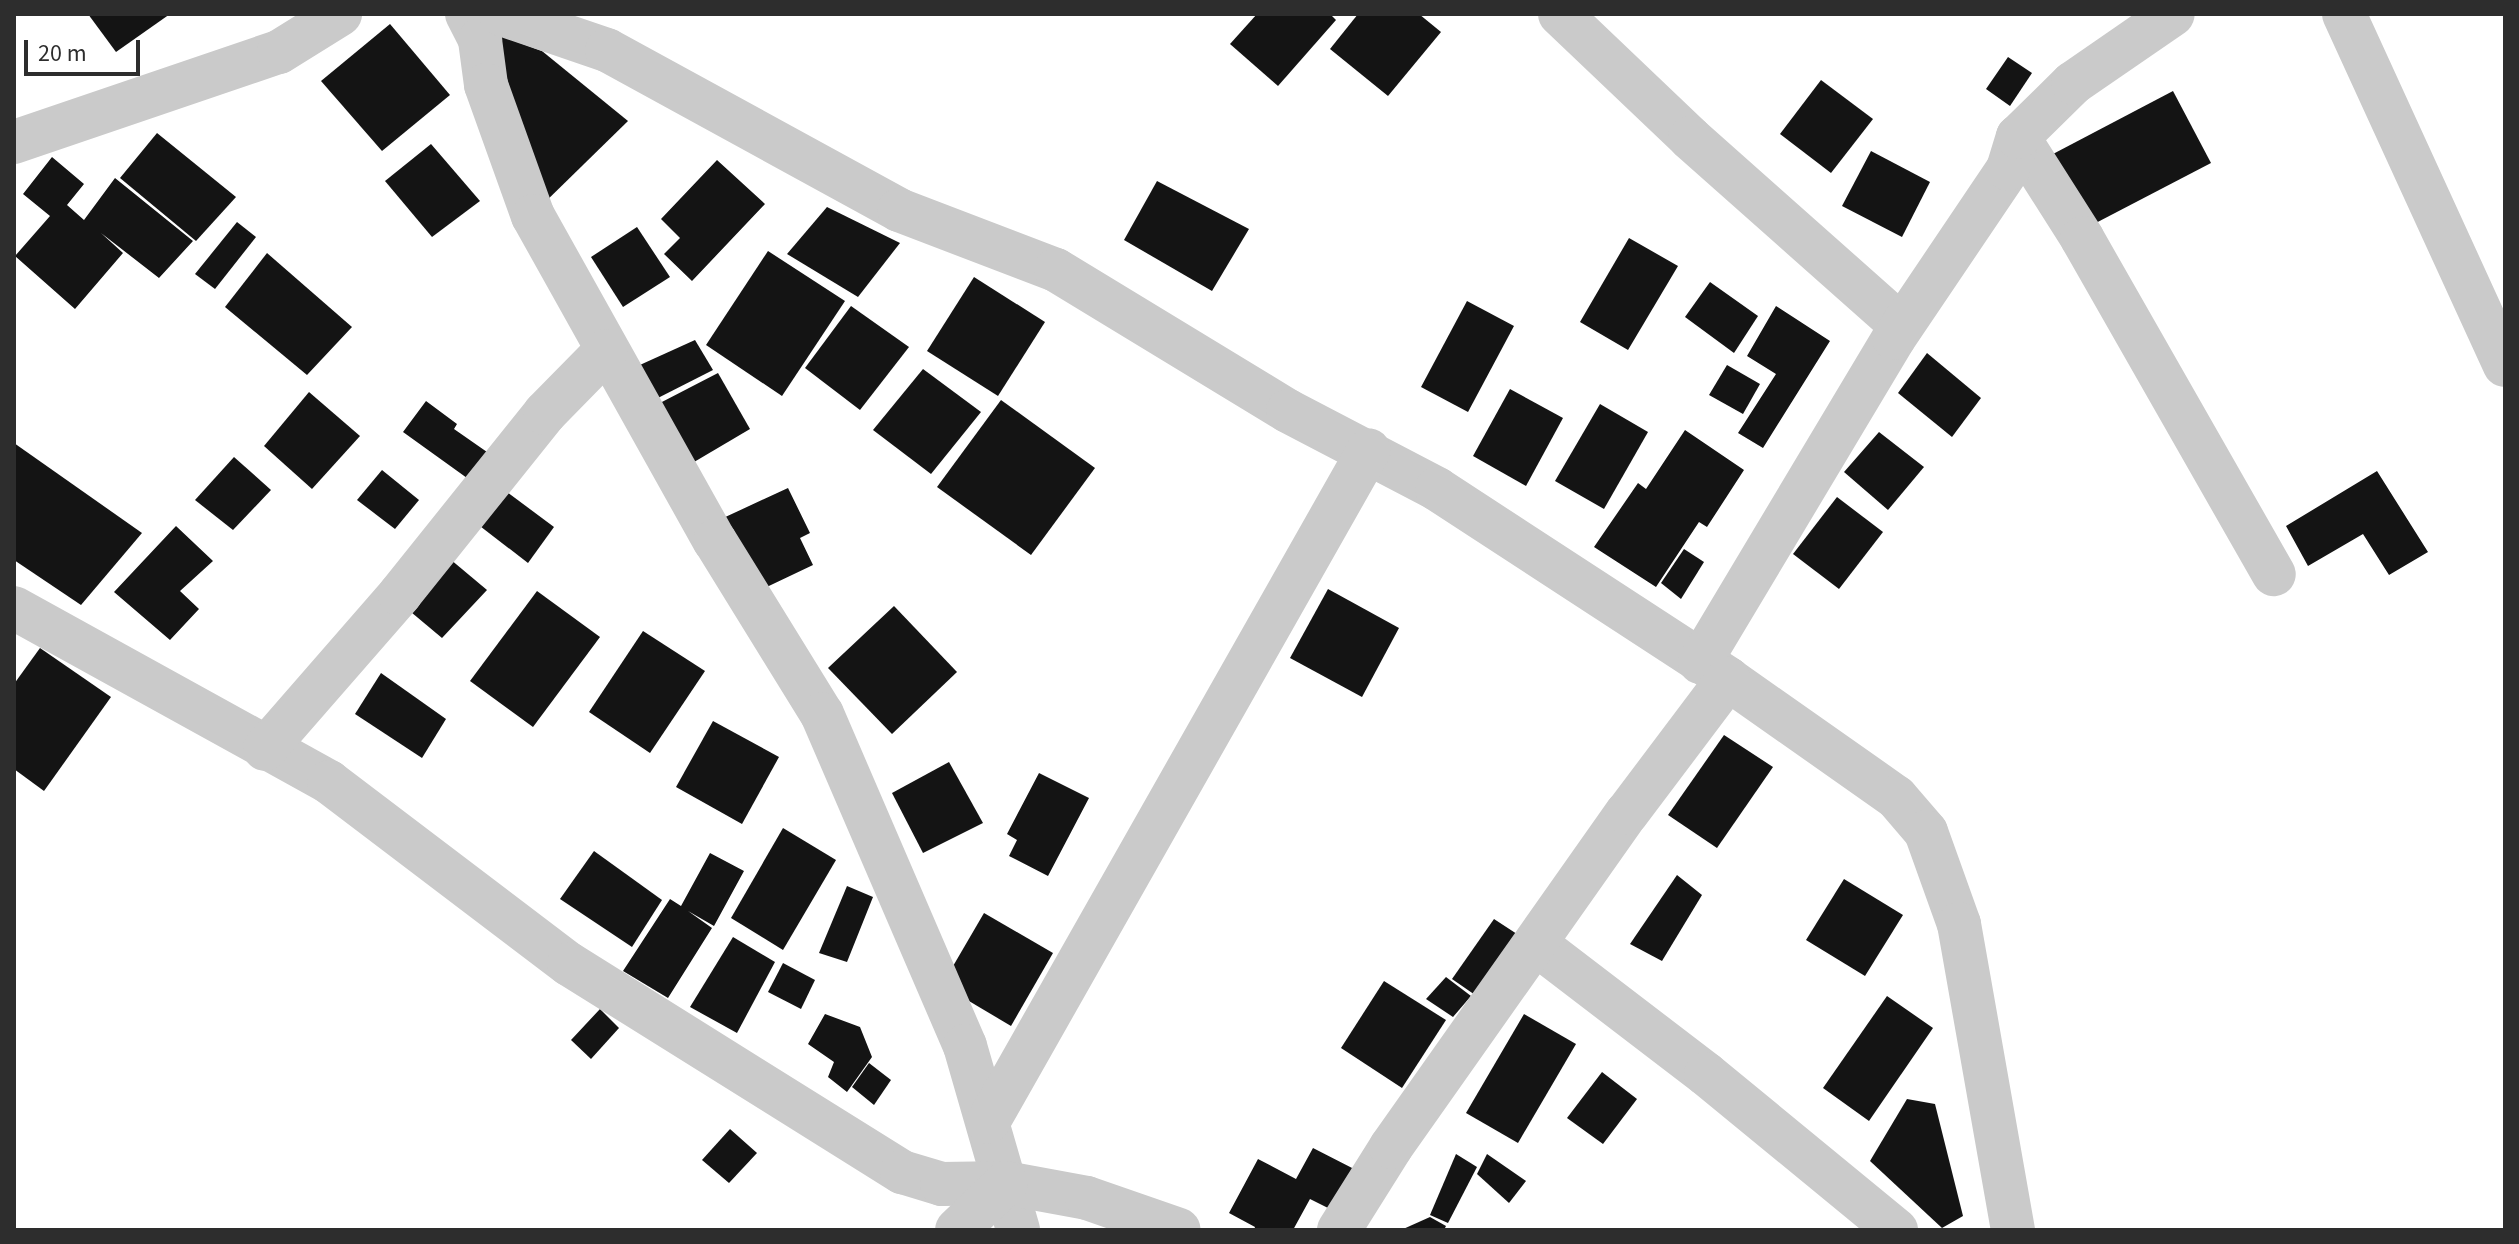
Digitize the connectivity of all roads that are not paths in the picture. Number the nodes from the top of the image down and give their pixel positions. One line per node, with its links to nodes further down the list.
1 (340, 14): 8 (street)
2 (467, 14): 10 (street)
3 (501, 14): 12 (street)
4 (1560, 14): 9 (street)
5 (2173, 14): 7 (street)
6 (2344, 14): 11 (street)
7 (2018, 137): 9 (street); 13 (street)
8 (14, 142)
9 (1902, 326): 15 (street)
10 (606, 351): 16 (street); 18 (street)
11 (2505, 365)
12 (1369, 450): 15 (street); 18 (street)
13 (2274, 574)
14 (14, 608): 16 (street)
15 (1714, 670): 17 (street); 25 (street)
16 (265, 749): 19 (street)
17 (1536, 944): 23 (street); 24 (street)
18 (988, 1122): 19 (street)
19 (1006, 1183): 20 (street); 21 (street); 22 (street)
20 (957, 1230)
21 (1018, 1230)
22 (1179, 1230)
23 (1339, 1230)
24 (1896, 1230)
25 (2013, 1230)

